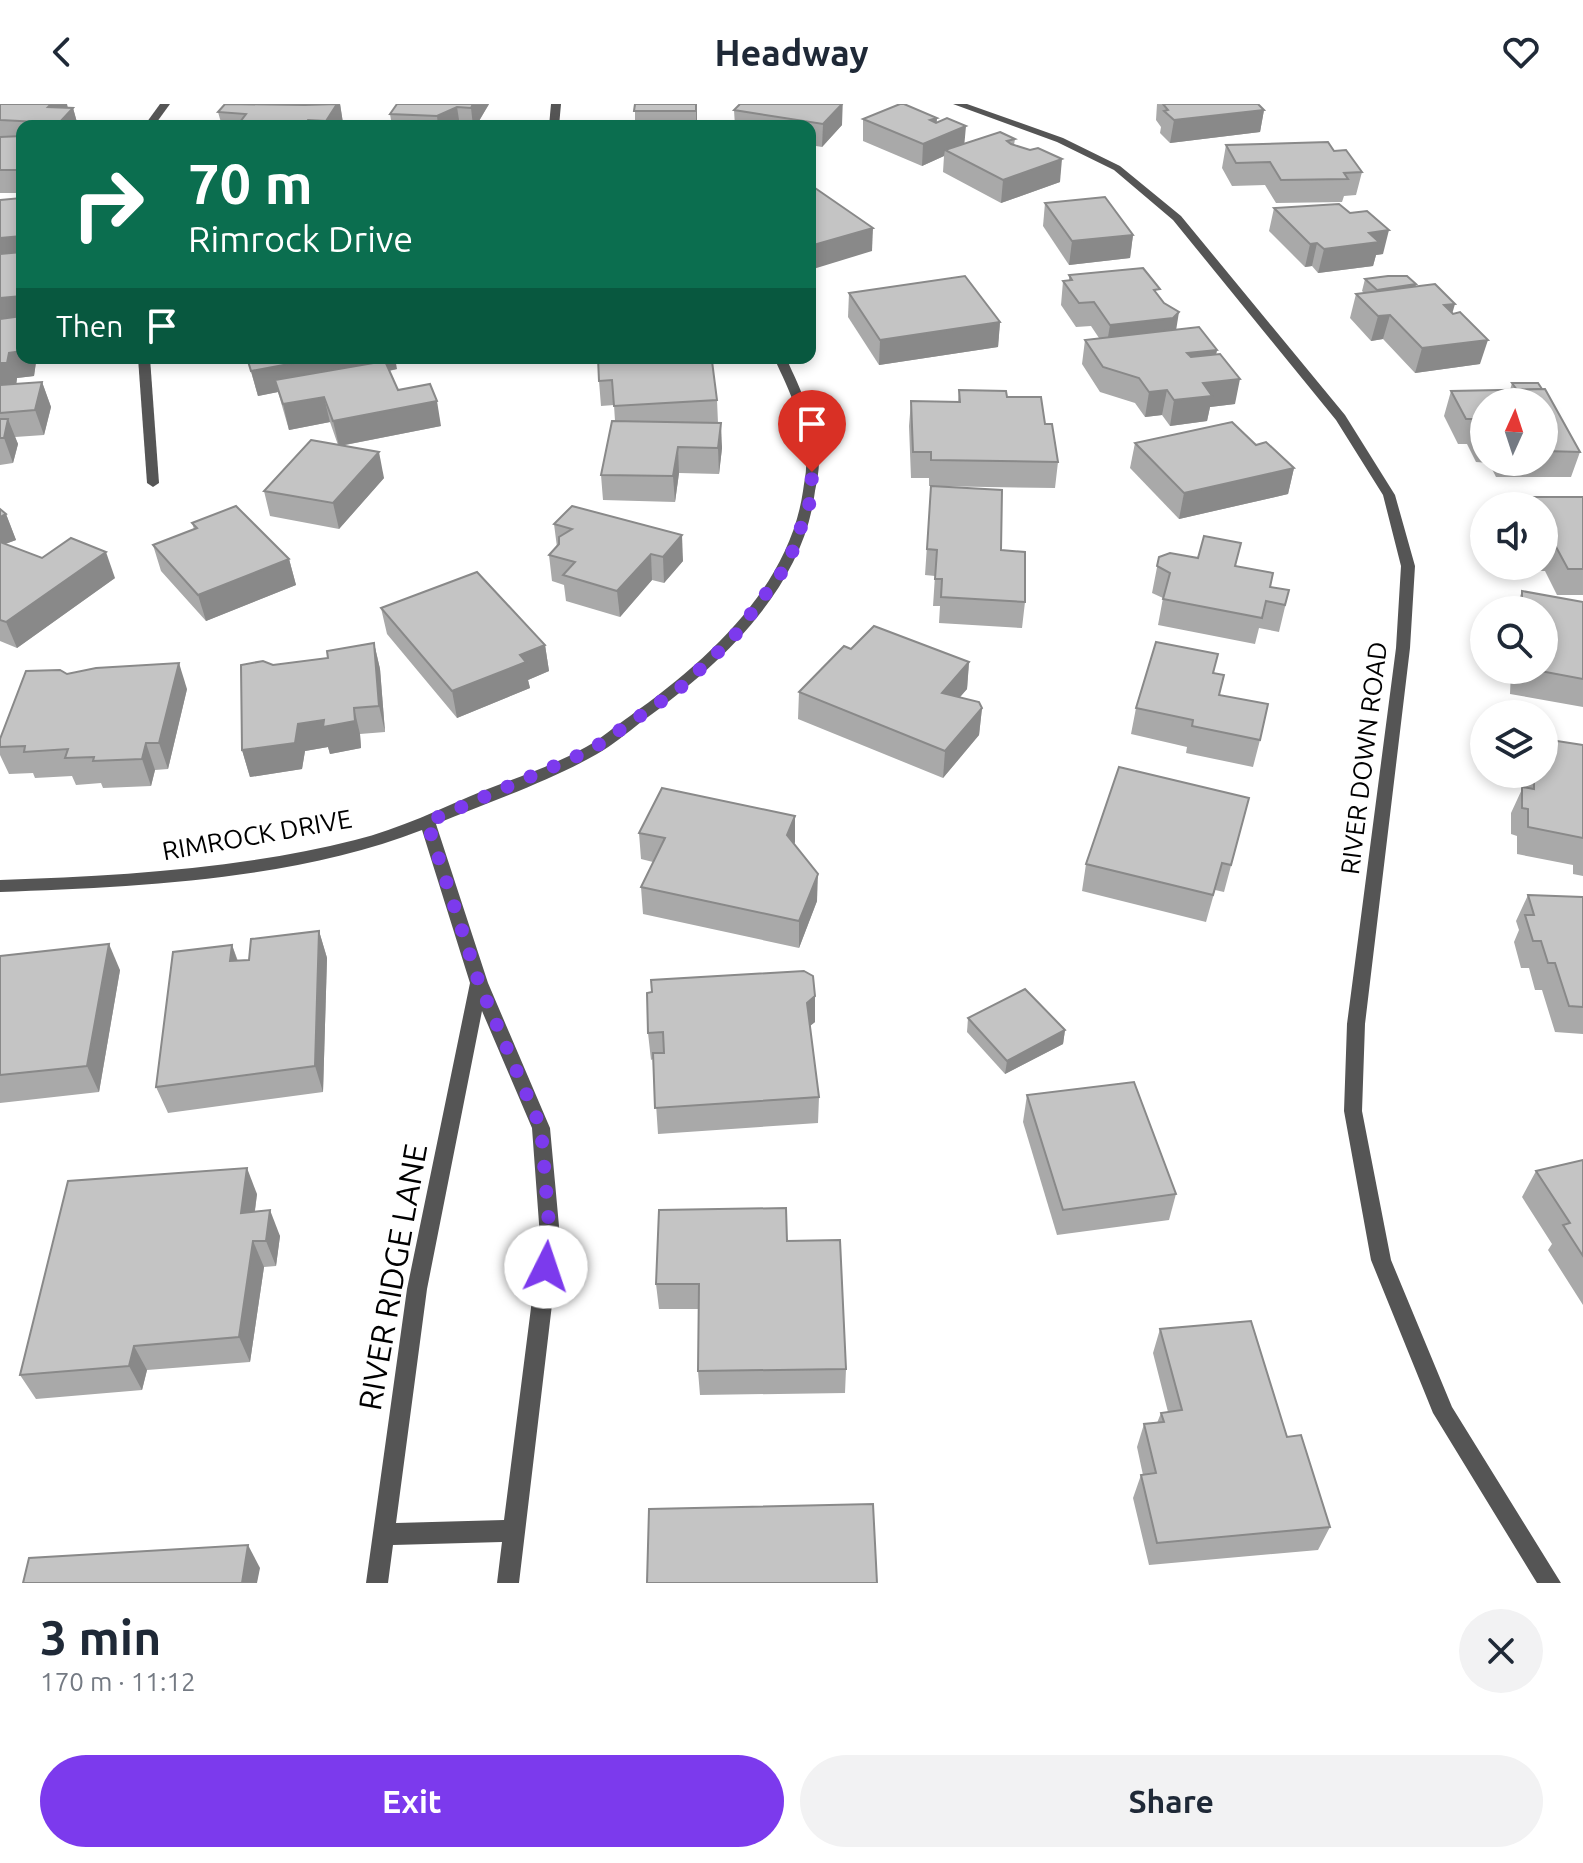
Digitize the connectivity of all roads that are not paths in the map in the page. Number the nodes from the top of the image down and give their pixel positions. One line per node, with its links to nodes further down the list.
1 (964, 105): 12 (street, RIVER DOWN ROAD)
2 (144, 364): 4 (street)
3 (784, 364): 5 (street, RIMROCK DRIVE)
4 (153, 483)
5 (427, 822): 6 (street, RIMROCK DRIVE); 7 (street, RIVER RIDGE LANE)
6 (0, 886)
7 (479, 983): 8 (street, RIVER RIDGE LANE); 9 (street, RIVER RIDGE LANE)
8 (514, 1531): 9 (street); 11 (street, RIVER RIDGE LANE)
9 (383, 1534): 10 (street, RIVER RIDGE LANE)
10 (377, 1583)
11 (508, 1583)
12 (1550, 1583)

